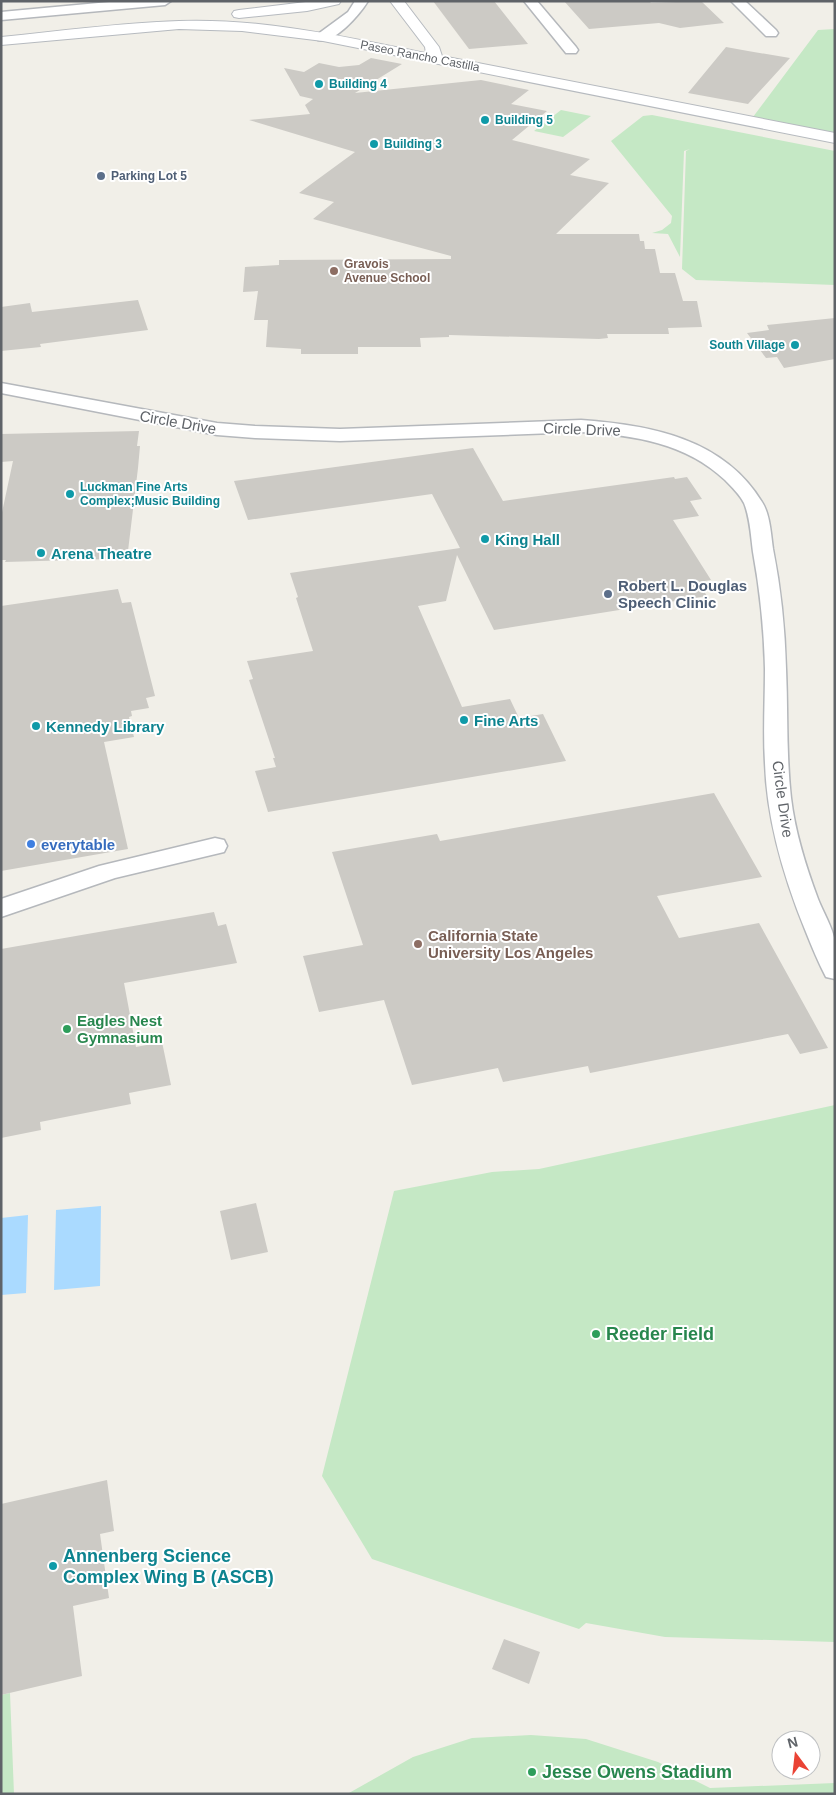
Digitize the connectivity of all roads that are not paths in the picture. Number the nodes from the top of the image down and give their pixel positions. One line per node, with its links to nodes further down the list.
1 (165, 1): 7 (street)
2 (334, 1): 9 (street)
3 (362, 1): 11 (street)
4 (397, 1): 14 (street)
5 (530, 1): 13 (street)
6 (737, 1): 10 (street)
7 (131, 3): 8 (street)
8 (1, 16)
9 (137, 28): 11 (street, Paseo Rancho Castilla); 12 (street, Paseo Rancho Castilla)
10 (771, 33)
11 (323, 37): 14 (street, Paseo Rancho Castilla)
12 (1, 41)
13 (571, 50)
14 (435, 59): 15 (street, Paseo Rancho Castilla)
15 (835, 138)
16 (1, 388): 19 (street, Circle Drive)
17 (216, 846): 18 (street)
18 (1, 908)
19 (835, 970)

